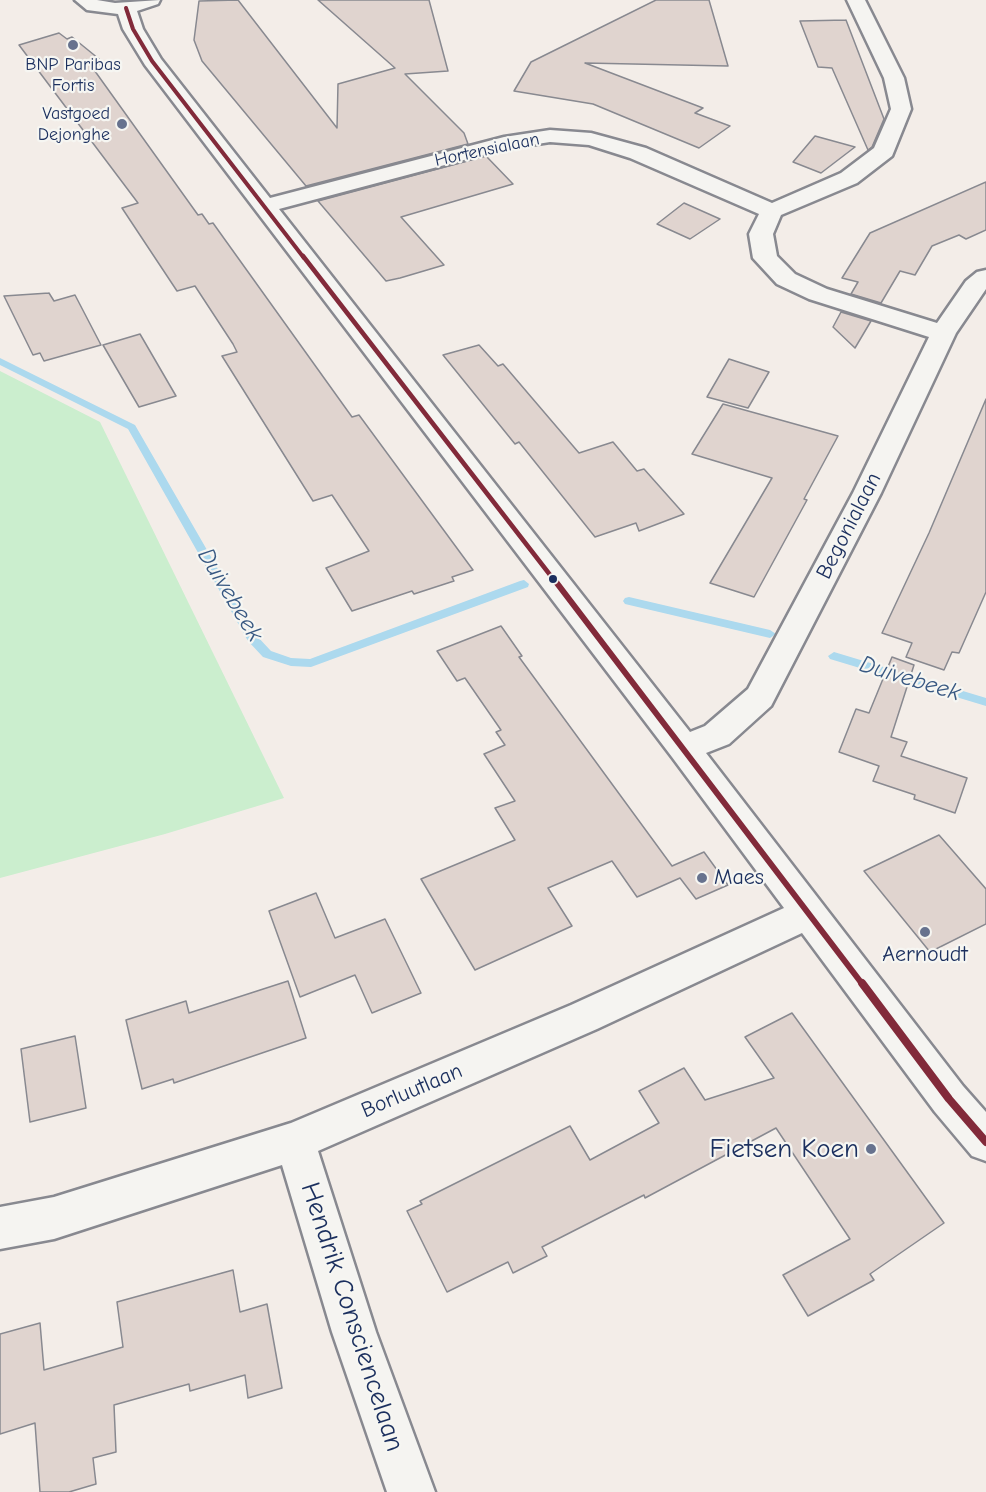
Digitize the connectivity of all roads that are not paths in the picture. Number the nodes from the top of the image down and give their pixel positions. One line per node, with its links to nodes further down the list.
1 (84, 0): 3 (street)
2 (856, 0): 5 (street)
3 (138, 4): 4 (street)
4 (264, 206): 5 (street, Hortensialaan); 8 (street)
5 (772, 211): 7 (street)
6 (986, 277): 7 (street, Begonialaan)
7 (943, 333): 8 (street, Begonialaan)
8 (684, 748): 9 (street)
9 (809, 913): 10 (street, Borluutlaan); 11 (street)
10 (295, 1141): 12 (street, Borluutlaan); 13 (street, Hendrik Consciencelaan)
11 (986, 1142)
12 (0, 1228)
13 (411, 1492)

